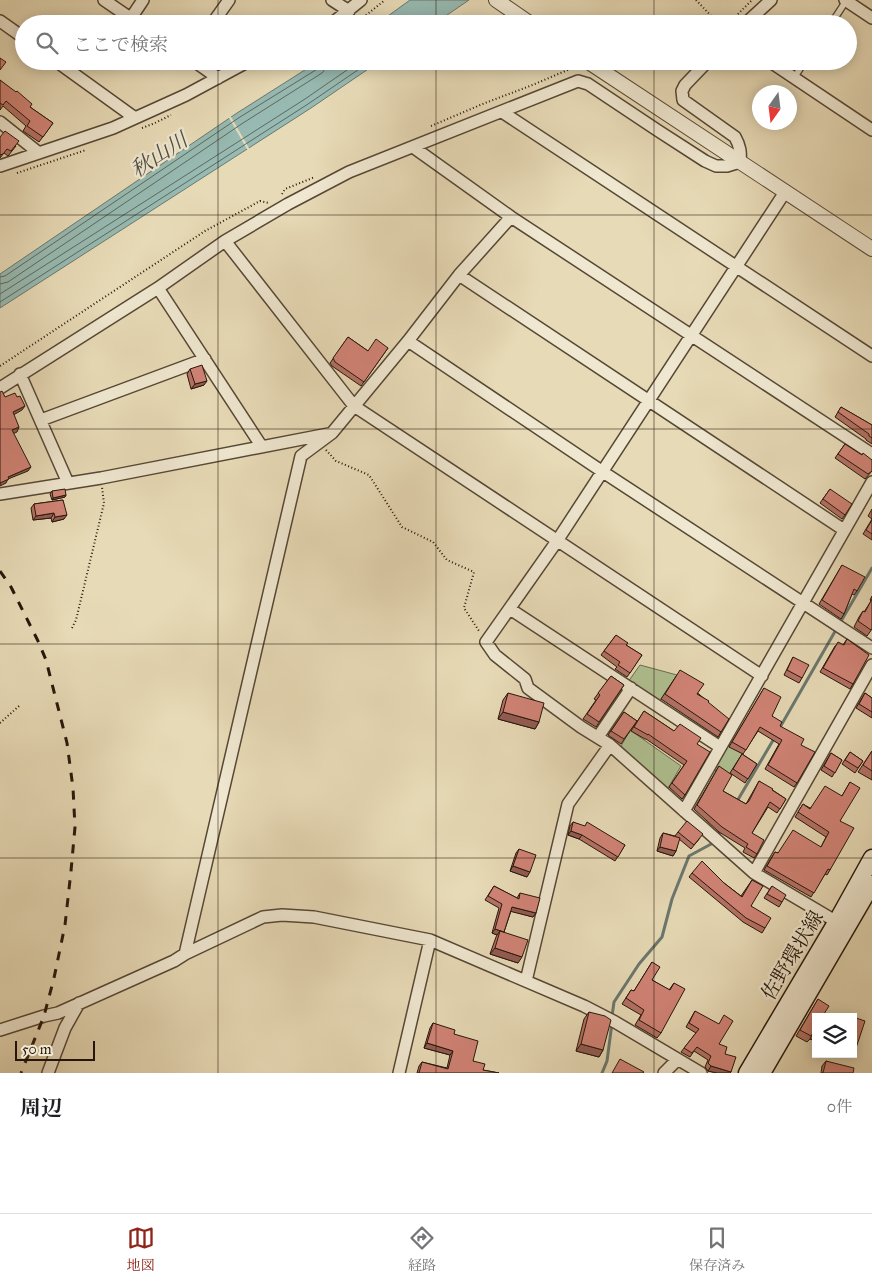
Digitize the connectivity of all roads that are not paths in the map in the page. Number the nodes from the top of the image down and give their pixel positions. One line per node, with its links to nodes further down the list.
1 (104, 0): 10 (street)
2 (143, 0): 11 (street)
3 (229, 0): 12 (street)
4 (332, 0): 9 (street)
5 (361, 0): 9 (street)
6 (496, 0): 14 (street)
7 (770, 0): 15 (street)
8 (846, 0): 16 (lane); 17 (street)
9 (349, 11): 13 (street)
10 (126, 15)
11 (137, 15)
12 (218, 15)
13 (343, 15)
14 (518, 15)
15 (754, 15)
16 (837, 15)
17 (872, 18)
18 (0, 21): 19 (street)
19 (15, 32)
20 (68, 70): 30 (street)
21 (207, 70): 27 (street)
22 (233, 70): 27 (street)
23 (601, 70): 35 (street)
24 (699, 70): 35 (street)
25 (782, 70): 28 (street)
26 (799, 70): 28 (lane)
27 (218, 78): 30 (street)
28 (794, 78): 32 (street)
29 (502, 112): 33 (street); 35 (street); 41 (street)
30 (135, 118): 34 (street)
31 (0, 122): 34 (street)
32 (872, 130)
33 (413, 147): 38 (street); 39 (street)
34 (39, 153): 36 (street)
35 (740, 162): 37 (street)
36 (0, 166)
37 (785, 192): 40 (street); 41 (street)
38 (511, 217): 42 (street); 44 (street)
39 (224, 242): 43 (street); 51 (street)
40 (872, 250)
41 (737, 267): 44 (street); 46 (street)
42 (459, 275): 45 (street); 50 (street)
43 (158, 288): 47 (street); 48 (street)
44 (692, 335): 50 (street); 55 (street)
45 (408, 341): 51 (street); 56 (street)
46 (872, 356)
47 (205, 359): 52 (street); 54 (street)
48 (20, 374): 49 (street); 52 (street)
49 (0, 388)
50 (648, 401): 56 (street); 60 (street)
51 (354, 406): 53 (street); 61 (street)
52 (41, 420): 58 (street)
53 (332, 433): 54 (street); 77 (street)
54 (262, 447): 58 (street)
55 (872, 454)
56 (603, 472): 61 (street); 62 (street)
57 (872, 482): 60 (street)
58 (68, 483): 59 (street)
59 (0, 494)
60 (844, 530): 62 (street)
61 (558, 541): 63 (street); 66 (street)
62 (804, 602): 64 (street); 66 (street)
63 (510, 609): 67 (street); 68 (street)
64 (872, 648)
65 (872, 665): 73 (street)
66 (762, 676): 70 (street)
67 (631, 688): 68 (street); 70 (street)
68 (598, 737): 69 (street)
69 (610, 745): 71 (street); 78 (street)
70 (720, 747): 71 (street)
71 (684, 811): 73 (street)
72 (872, 858): 75 (main road, 佐野環状線)
73 (754, 873): 75 (street)
74 (872, 884): 75 (main road, 佐野環状線)
75 (842, 924): 86 (main road, 佐野環状線); 87 (main road, 佐野環状線)
76 (430, 940): 77 (street); 78 (street); 83 (street)
77 (185, 954): 79 (street)
78 (526, 981): 81 (street)
79 (78, 1003): 80 (street); 82 (street)
80 (0, 1030)
81 (677, 1060): 84 (street); 85 (street)
82 (48, 1073)
83 (399, 1073)
84 (664, 1073)
85 (701, 1073)
86 (746, 1073)
87 (762, 1073)

